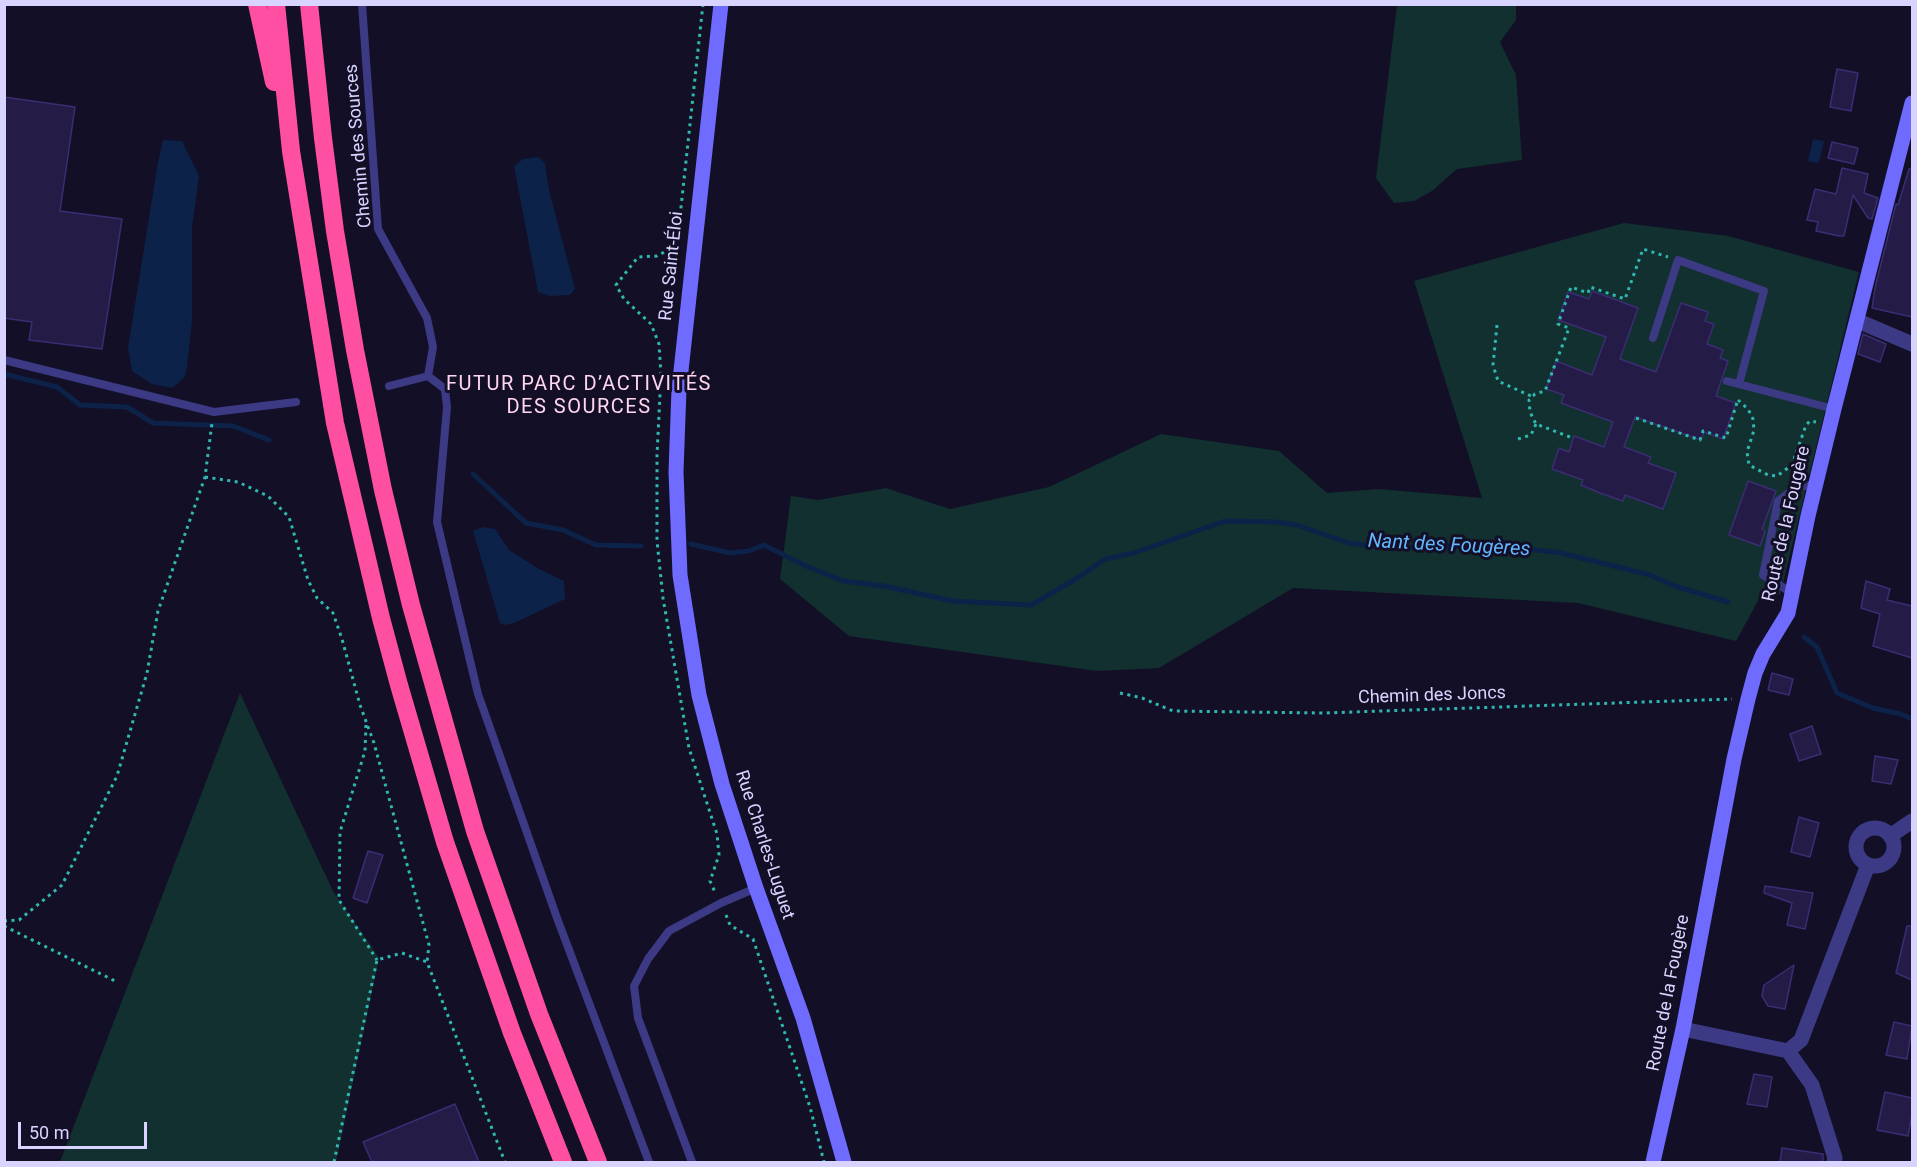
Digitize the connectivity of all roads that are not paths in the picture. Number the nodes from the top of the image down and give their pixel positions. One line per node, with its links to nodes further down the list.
1 (257, 4): 7 (highway)
2 (276, 4): 7 (highway)
3 (309, 4): 28 (highway)
4 (362, 4): 12 (lane, Chemin des Sources)
5 (720, 4): 19 (main road, Rue Saint-Éloi)
6 (1912, 103): 8 (main road, Route de la Fougère)
7 (297, 186): 27 (highway)
8 (1858, 321): 10 (street); 17 (main road, Route de la Fougère)
9 (1653, 338): 14 (lane)
10 (1912, 344)
11 (4, 360): 16 (lane)
12 (428, 376): 15 (lane); 29 (lane)
13 (1727, 381): 14 (lane)
14 (1741, 385): 17 (lane)
15 (389, 386)
16 (296, 402)
17 (1834, 409): 18 (main road, Route de la Fougère)
18 (1816, 484): 20 (main road, Route de la Fougère); 20 (lane)
19 (677, 533): 24 (main road, Rue Charles-Luguet)
20 (1792, 593): 25 (main road, Route de la Fougère)
21 (1912, 821): 22 (street)
22 (1890, 836): 23 (street); 23 (street)
23 (1868, 865): 26 (street)
24 (756, 888): 30 (lane); 31 (main road, Rue Charles-Luguet)
25 (1683, 1029): 26 (street); 32 (main road, Route de la Fougère)
26 (1788, 1051): 33 (street)
27 (563, 1162)
28 (598, 1162)
29 (649, 1162)
30 (692, 1162)
31 (844, 1162)
32 (1653, 1162)
33 (1834, 1162)

